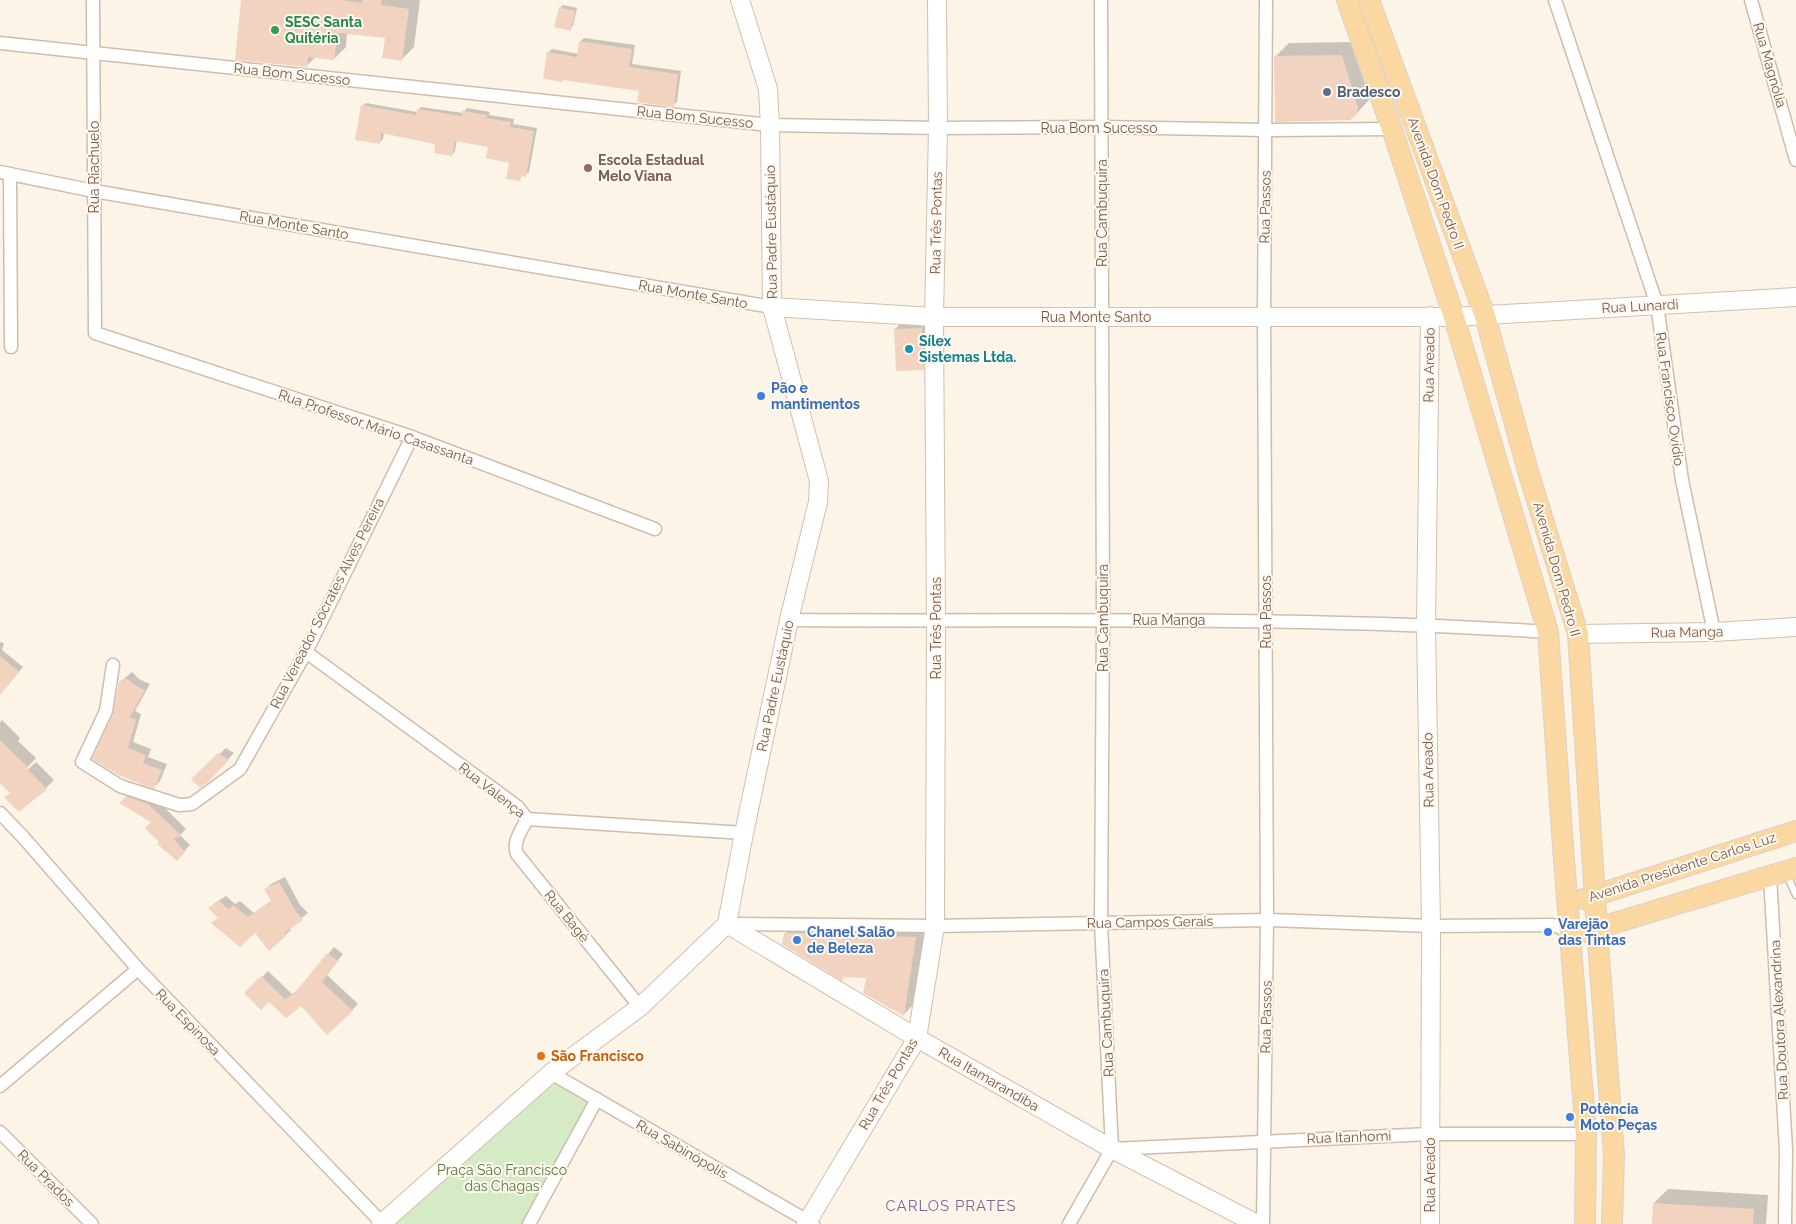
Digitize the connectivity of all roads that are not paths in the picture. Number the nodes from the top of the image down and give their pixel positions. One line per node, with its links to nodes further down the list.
1 (93, 0): 11 (street, Rua Riachuelo)
2 (740, 0): 12 (street, Rua Padre Eustáquio)
3 (937, 0): 14 (street, Rua Três Pontas)
4 (1101, 0): 13 (street, Rua Cambuquira)
5 (1266, 0): 16 (street, Rua Passos)
6 (1347, 0): 15 (main road, Avenida Dom Pedro II)
7 (1369, 0): 24 (main road, Avenida Dom Pedro II)
8 (1555, 0): 21 (street, Rua Francisco Ovídio)
9 (1751, 0): 17 (street, Rua Magnólia)
10 (0, 43): 11 (street, Rua Bom Sucesso)
11 (94, 53): 12 (street, Rua Bom Sucesso); 19 (street, Rua Riachuelo)
12 (770, 125): 14 (street, Rua Bom Sucesso); 22 (street, Rua Padre Eustáquio)
13 (1102, 127): 14 (street, Rua Bom Sucesso); 16 (street, Rua Bom Sucesso); 26 (street, Rua Cambuquira)
14 (938, 128): 25 (street, Rua Três Pontas)
15 (1392, 129): 16 (street, Rua Bom Sucesso); 28 (main road, Avenida Dom Pedro II)
16 (1266, 130): 27 (street, Rua Passos)
17 (1796, 160)
18 (5, 173): 19 (street, Rua Monte Santo); 30 (street)
19 (94, 191): 22 (street, Rua Monte Santo); 29 (street, Rua Riachuelo)
20 (1796, 297): 21 (street, Rua Lunardi)
21 (1657, 305): 24 (street, Rua Lunardi); 40 (street, Rua Francisco Ovídio)
22 (772, 307): 25 (street, Rua Monte Santo); 33 (street, Rua Padre Eustáquio)
23 (1430, 316): 27 (street, Rua Monte Santo); 28 (street, Rua Monte Santo); 37 (street, Rua Areado)
24 (1485, 316): 28 (street, Rua Monte Santo); 41 (main road, Avenida Dom Pedro II)
25 (934, 317): 26 (street, Rua Monte Santo); 35 (street, Rua Três Pontas)
26 (1102, 317): 27 (street, Rua Monte Santo); 34 (street, Rua Cambuquira)
27 (1264, 317): 36 (street, Rua Passos)
28 (1454, 318): 39 (main road, Avenida Dom Pedro II)
29 (95, 333): 31 (street, Rua Professor Mário Casassanta)
30 (11, 347)
31 (412, 437): 32 (street, Rua Professor Mário Casassanta); 42 (street, Rua Vereador Sócrates Alves Pereira)
32 (655, 529)
33 (789, 620): 35 (street, Rua Manga); 47 (street, Rua Padre Eustáquio)
34 (1103, 620): 35 (street, Rua Manga); 36 (street, Rua Manga); 53 (street, Rua Cambuquira)
35 (936, 621): 55 (street, Rua Três Pontas)
36 (1266, 621): 37 (street, Rua Manga); 52 (street, Rua Passos)
37 (1426, 625): 39 (street, Rua Manga); 56 (street, Rua Areado)
38 (1796, 627): 40 (street, Rua Manga)
39 (1548, 632): 51 (main road, Avenida Dom Pedro II)
40 (1714, 632): 41 (street, Rua Manga)
41 (1578, 634): 50 (main road, Avenida Dom Pedro II)
42 (306, 652): 43 (street, Rua Vereador Sócrates Alves Pereira); 45 (street, Rua Valença)
43 (112, 665)
44 (0, 813): 59 (street, Rua Espinosa)
45 (527, 819): 47 (street, Rua Valença); 60 (street, Rua Bagé)
46 (1796, 831): 50 (main road, Avenida Presidente Carlos Luz)
47 (744, 833): 54 (street, Rua Padre Eustáquio)
48 (1784, 872): 49 (lane); 57 (main road); 80 (street, Rua Doutora Alexandrina)
49 (1796, 895)
50 (1595, 896): 51 (main road, Avenida Presidente Carlos Luz); 57 (main road, Avenida Dom Pedro II)
51 (1568, 904): 58 (main road, Avenida Dom Pedro II)
52 (1267, 920): 53 (street, Rua Campos Gerais); 56 (street, Rua Campos Gerais); 68 (street, Rua Passos)
53 (1101, 923): 55 (street, Rua Campos Gerais); 69 (street, Rua Cambuquira)
54 (727, 924): 55 (street, Rua Campos Gerais); 60 (street); 61 (street, Rua Itamarandiba)
55 (935, 926): 61 (street, Rua Três Pontas)
56 (1431, 926): 58 (street, Rua Campos Gerais); 66 (street, Rua Areado)
57 (1597, 929): 58 (main road); 79 (main road, Avenida Dom Pedro II)
58 (1570, 936): 67 (main road, Avenida Dom Pedro II)
59 (138, 970): 63 (street); 72 (street, Rua Espinosa)
60 (640, 1007): 62 (street)
61 (917, 1038): 69 (street, Rua Itamarandiba); 70 (street, Rua Três Pontas)
62 (551, 1073): 64 (street, Rua Sabinópolis); 72 (street)
63 (0, 1086)
64 (597, 1099): 70 (street, Rua Sabinópolis); 73 (street)
65 (0, 1132): 71 (street, Rua Prados)
66 (1430, 1134): 67 (street, Rua Itanhomi); 68 (street, Rua Itanhomi); 77 (street, Rua Areado)
67 (1586, 1134): 78 (main road, Avenida Dom Pedro II)
68 (1264, 1140): 69 (street, Rua Itanhomi); 76 (street, Rua Passos)
69 (1112, 1149): 74 (street); 75 (street, Rua Itamarandiba)
70 (809, 1223)
71 (92, 1224)
72 (382, 1224)
73 (529, 1224)
74 (1069, 1224)
75 (1257, 1224)
76 (1263, 1224)
77 (1430, 1224)
78 (1585, 1224)
79 (1612, 1224)
80 (1785, 1224)

